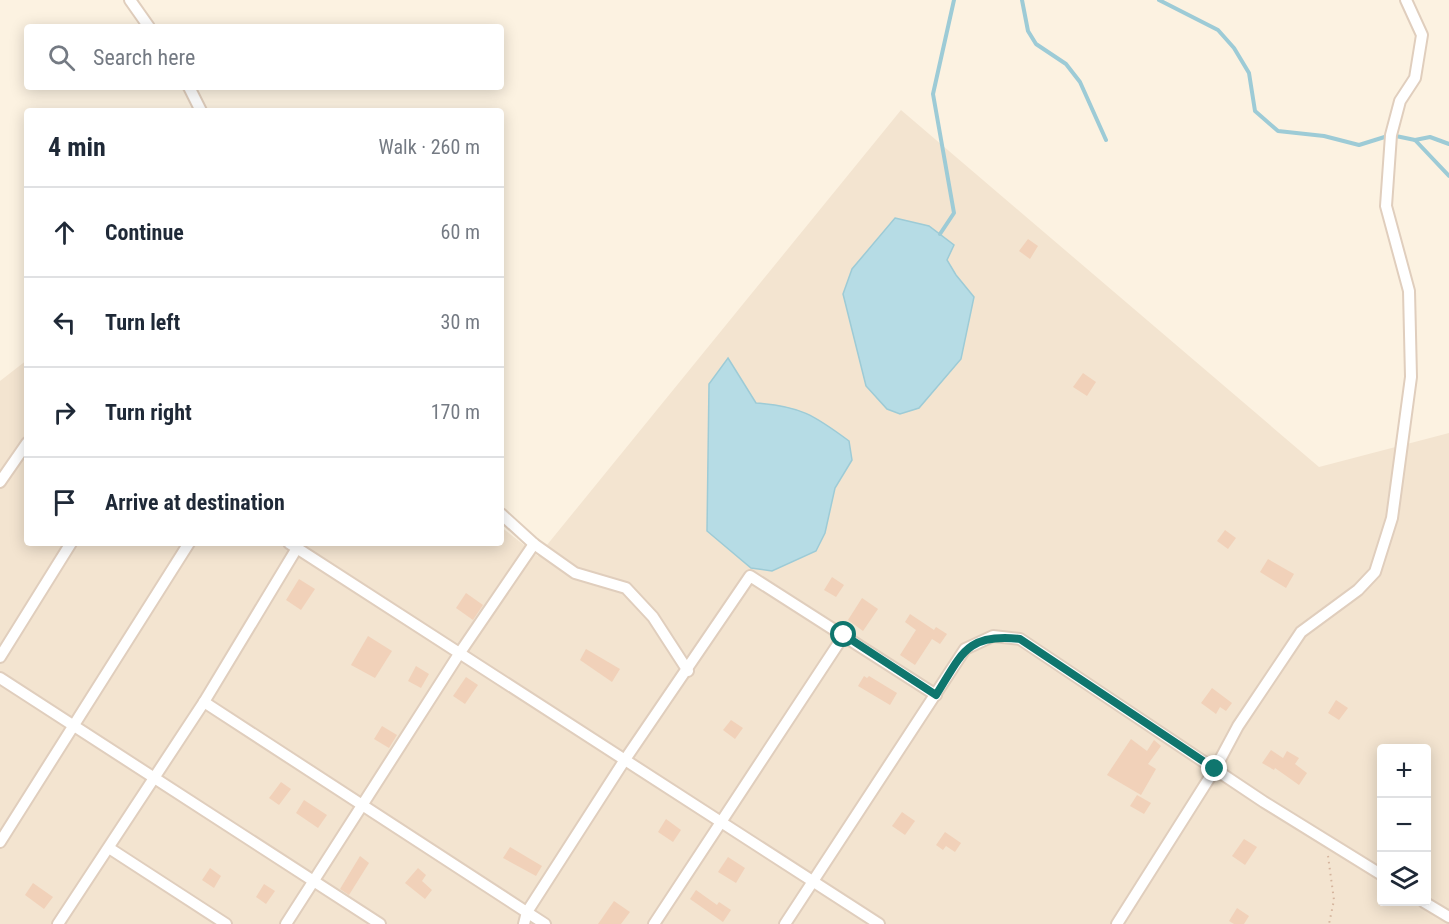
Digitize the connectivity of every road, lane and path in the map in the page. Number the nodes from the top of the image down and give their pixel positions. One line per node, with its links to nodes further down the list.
1 (130, 0): 3 (street)
2 (1406, 0): 22 (street)
3 (147, 24)
4 (190, 90): 5 (street)
5 (200, 108)
6 (24, 447): 7 (street)
7 (0, 482)
8 (504, 517): 9 (street)
9 (534, 544): 14 (street); 16 (street)
10 (69, 546): 15 (street)
11 (187, 546): 20 (street)
12 (293, 546): 14 (street); 19 (street)
13 (844, 635): 16 (street); 18 (street); 25 (street)
14 (459, 654): 21 (street); 24 (street)
15 (0, 657)
16 (687, 671): 21 (street)
17 (0, 678): 20 (street)
18 (936, 695): 22 (street); 31 (street)
19 (204, 702): 23 (street); 24 (street)
20 (75, 727): 23 (street); 27 (street)
21 (624, 761): 25 (street); 33 (street)
22 (1215, 769): 26 (street); 44 (street)
23 (155, 778): 28 (street); 30 (street)
24 (363, 806): 30 (street); 33 (street)
25 (719, 823): 31 (street); 41 (street)
26 (1326, 841): 29 (street); 45 (path)
27 (0, 842)
28 (109, 848): 35 (street); 36 (street)
29 (1377, 872)
30 (314, 881): 37 (street); 38 (street)
31 (812, 881): 42 (street); 43 (street)
32 (1431, 906): 34 (street)
33 (527, 912): 39 (street); 40 (street)
34 (1449, 917)
35 (58, 924)
36 (226, 924)
37 (286, 924)
38 (380, 924)
39 (524, 924)
40 (545, 924)
41 (654, 924)
42 (786, 924)
43 (879, 924)
44 (1117, 924)
45 (1329, 924)

